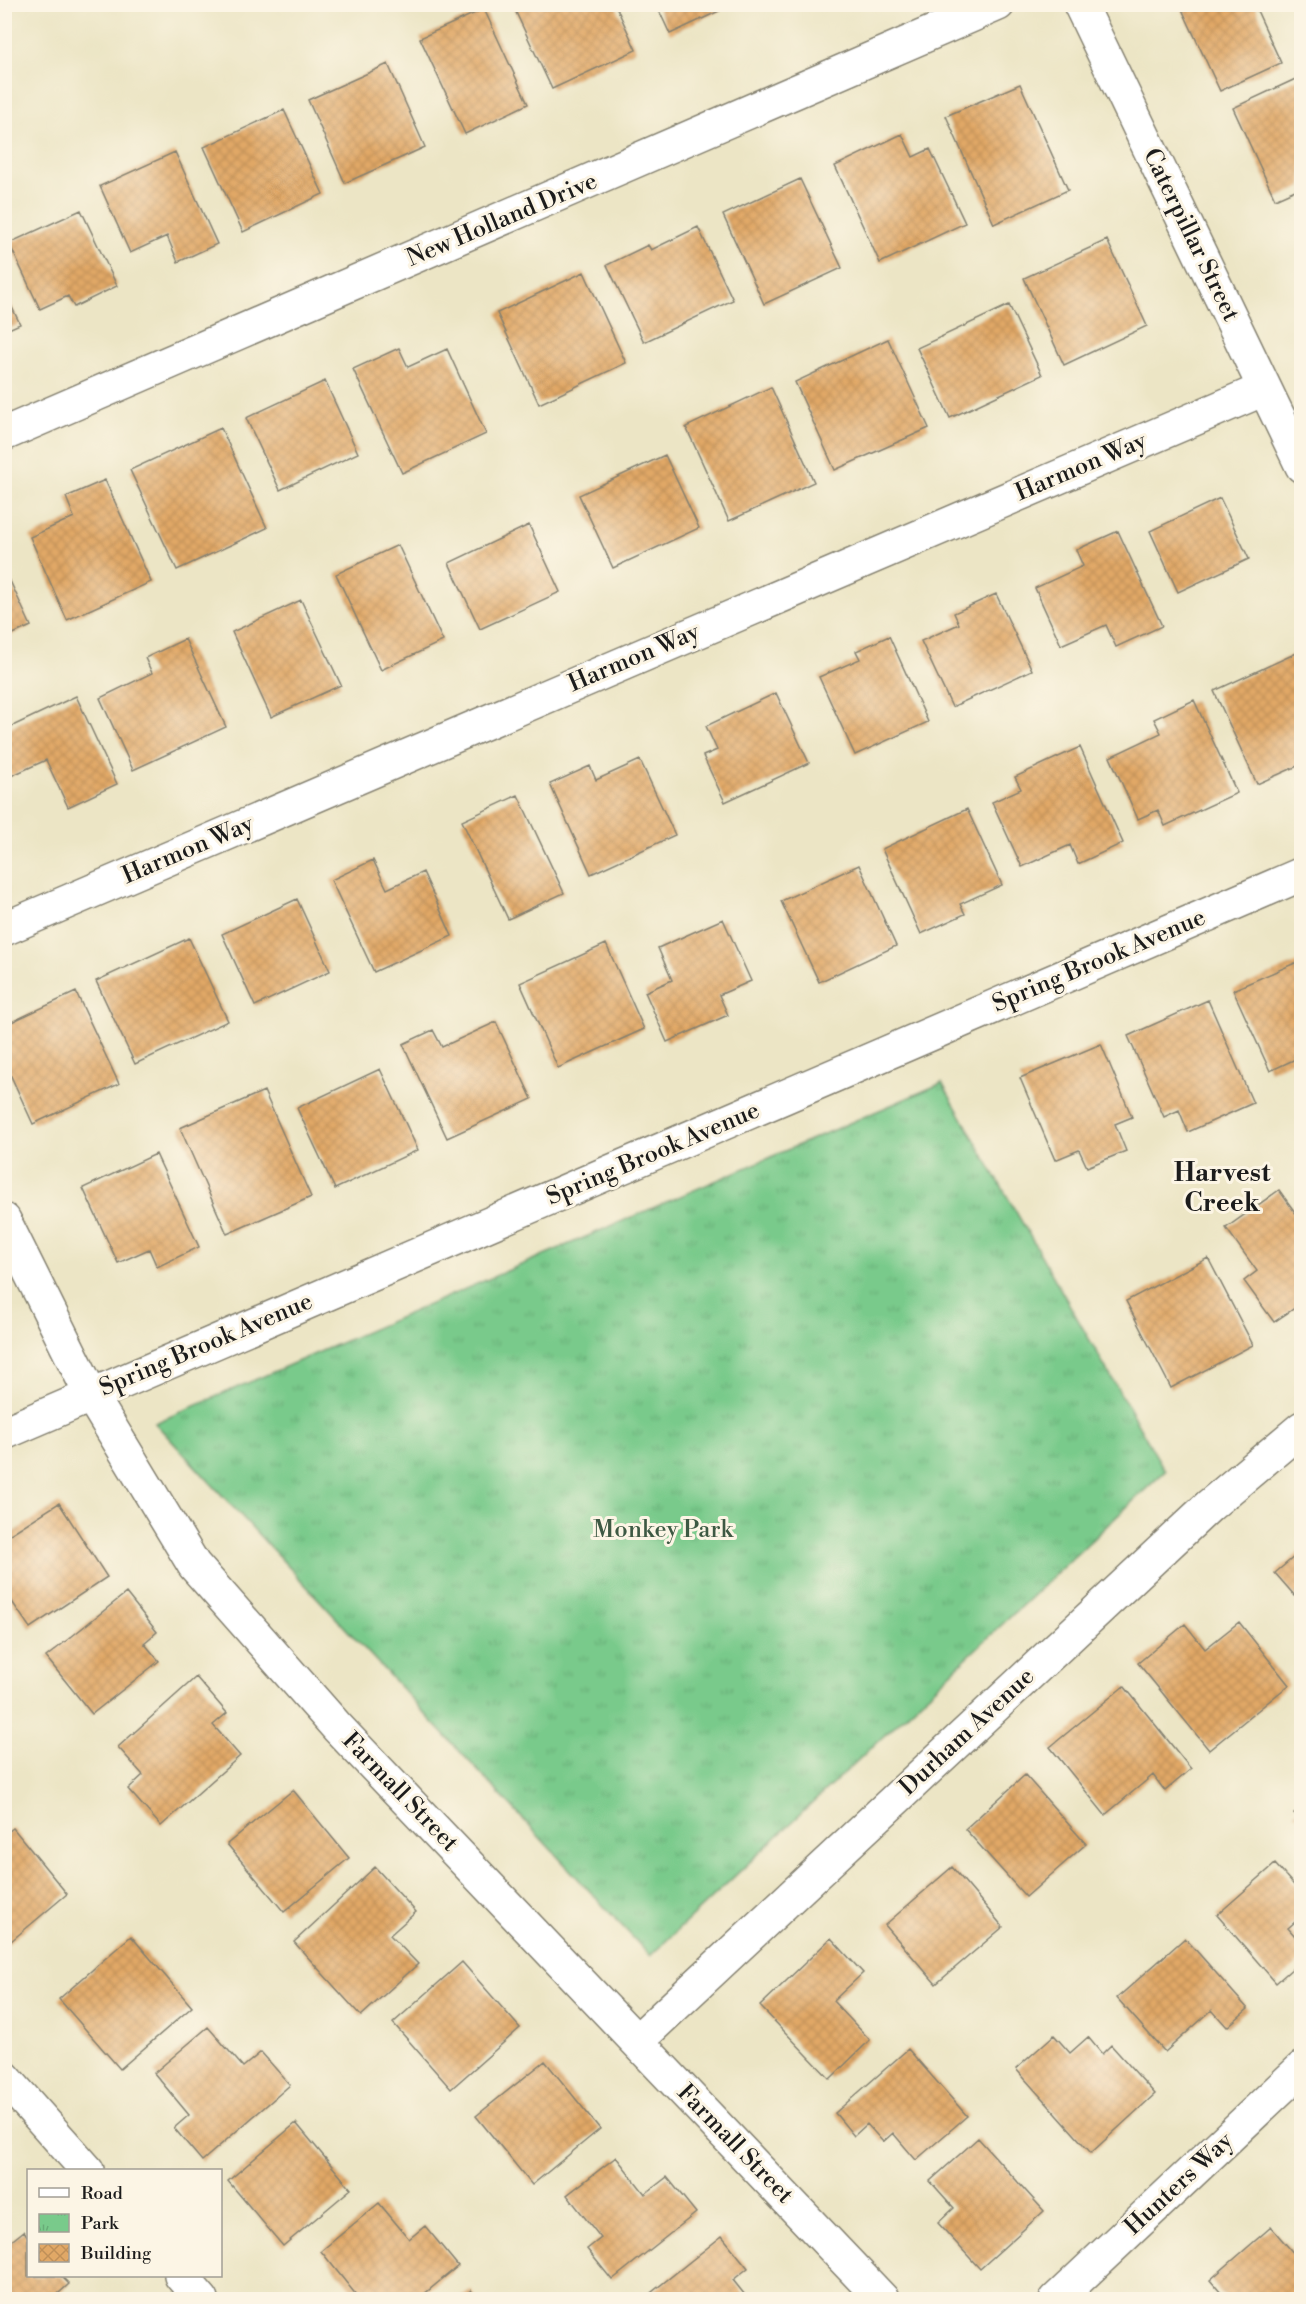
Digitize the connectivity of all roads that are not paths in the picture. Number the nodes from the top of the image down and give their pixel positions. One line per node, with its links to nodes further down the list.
1 (998, 4): 4 (street, New Holland Drive)
2 (1080, 4): 3 (street, Caterpillar Street)
3 (1264, 389): 5 (street, Caterpillar Street); 7 (street, Harmon Way)
4 (4, 434)
5 (1302, 466)
6 (1302, 874): 9 (street, Spring Brook Avenue)
7 (4, 929)
8 (4, 1220): 9 (street, Farmall Street)
9 (91, 1395): 11 (street, Spring Brook Avenue); 12 (street, Farmall Street)
10 (1302, 1428): 12 (street, Durham Avenue)
11 (4, 1433)
12 (636, 2041): 18 (street, Farmall Street)
13 (1302, 2068): 19 (street, Hunters Way)
14 (4, 2077): 15 (street)
15 (86, 2169)
16 (182, 2277): 17 (street)
17 (202, 2300)
18 (883, 2300)
19 (1056, 2300)

